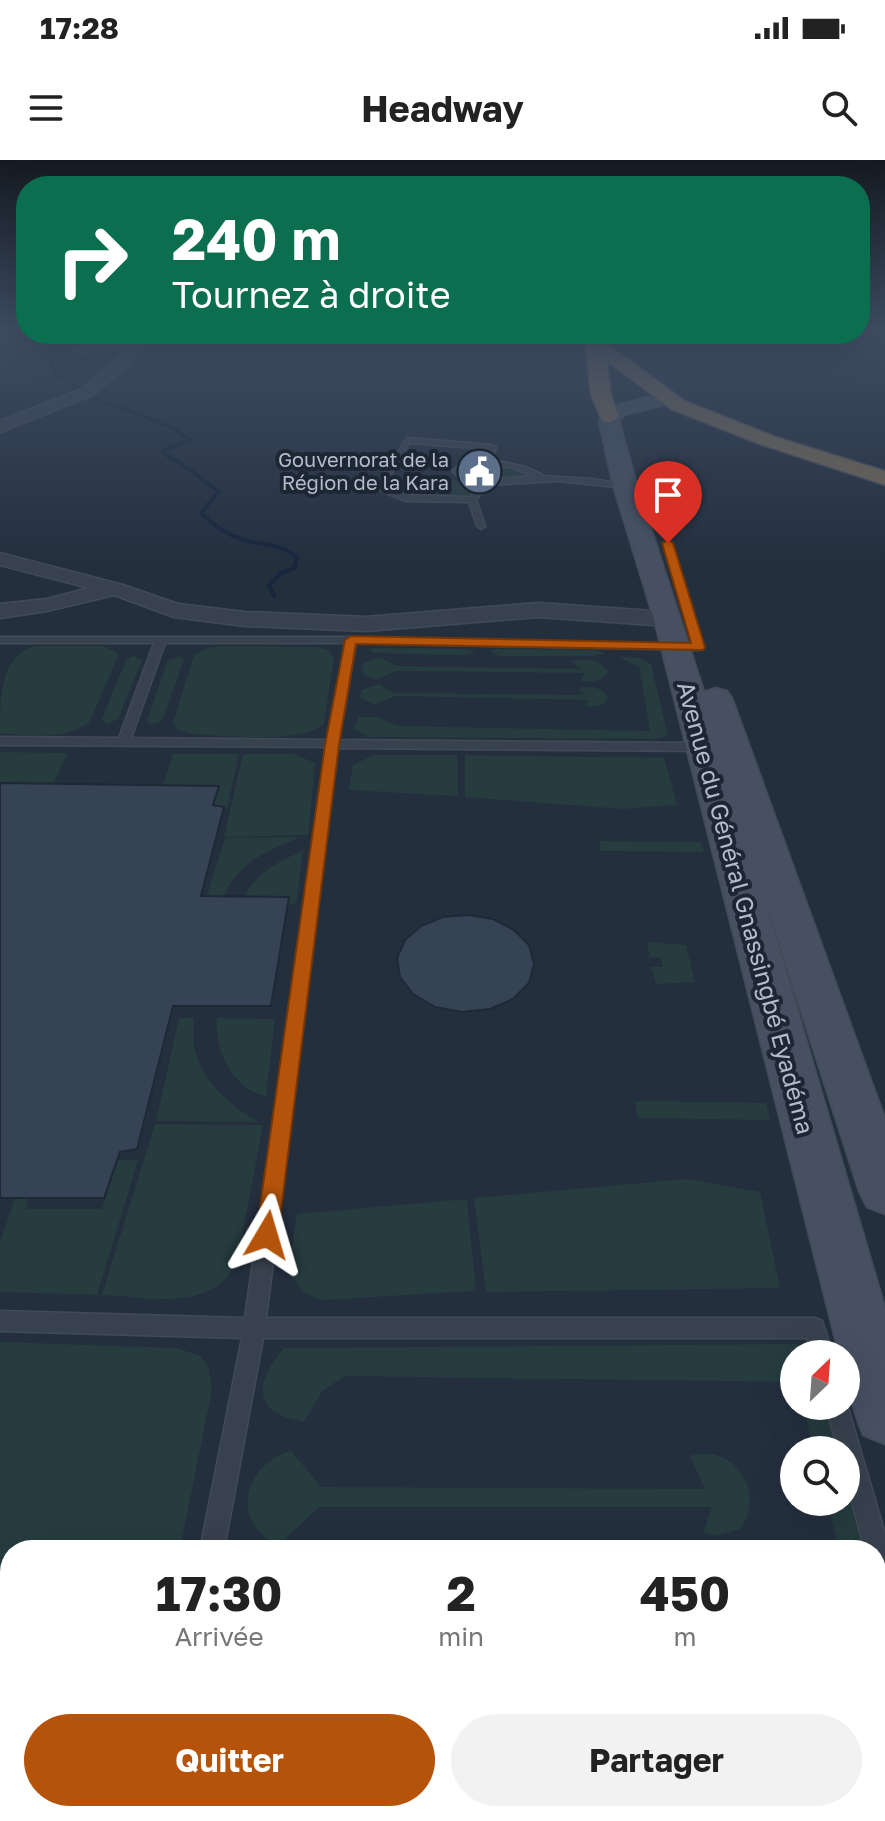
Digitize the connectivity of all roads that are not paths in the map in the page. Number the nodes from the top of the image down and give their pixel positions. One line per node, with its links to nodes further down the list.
1 (15, 407): 7 (street)
2 (51, 407): 7 (street)
3 (605, 407): 8 (highway)
4 (629, 407): 8 (main road)
5 (656, 407): 14 (main road, Avenue du Général Gnassingbé Eyadéma)
6 (686, 407): 12 (highway)
7 (34, 413): 9 (street)
8 (609, 417): 14 (main road, Avenue du Général Gnassingbé Eyadéma)
9 (0, 427)
10 (488, 463): 11 (lane); 13 (lane); 15 (lane)
11 (536, 476): 13 (lane); 14 (lane)
12 (885, 478)
13 (485, 482): 15 (lane)
14 (633, 483): 20 (main road, Avenue du Général Gnassingbé Eyadéma)
15 (472, 500): 16 (lane)
16 (481, 526)
17 (0, 559): 18 (street)
18 (116, 589): 19 (street); 20 (street)
19 (0, 611)
20 (680, 637): 23 (lane); 28 (main road, Avenue du Général Gnassingbé Eyadéma)
21 (4, 640): 22 (lane); 24 (lane)
22 (161, 640): 23 (lane); 26 (lane)
23 (351, 640): 27 (lane)
24 (0, 656)
25 (0, 741): 26 (lane)
26 (123, 744): 27 (lane)
27 (332, 745): 28 (lane); 31 (lane)
28 (717, 748): 29 (main road, Avenue du Général Gnassingbé Eyadéma); 32 (main road, Avenue du Général Gnassingbé Eyadéma)
29 (884, 1187)
30 (0, 1321): 31 (lane)
31 (254, 1328): 32 (lane); 35 (lane)
32 (843, 1334): 33 (main road, Avenue du Général Gnassingbé Eyadéma)
33 (885, 1413)
34 (841, 1420): 36 (lane)
35 (214, 1540)
36 (875, 1540)

